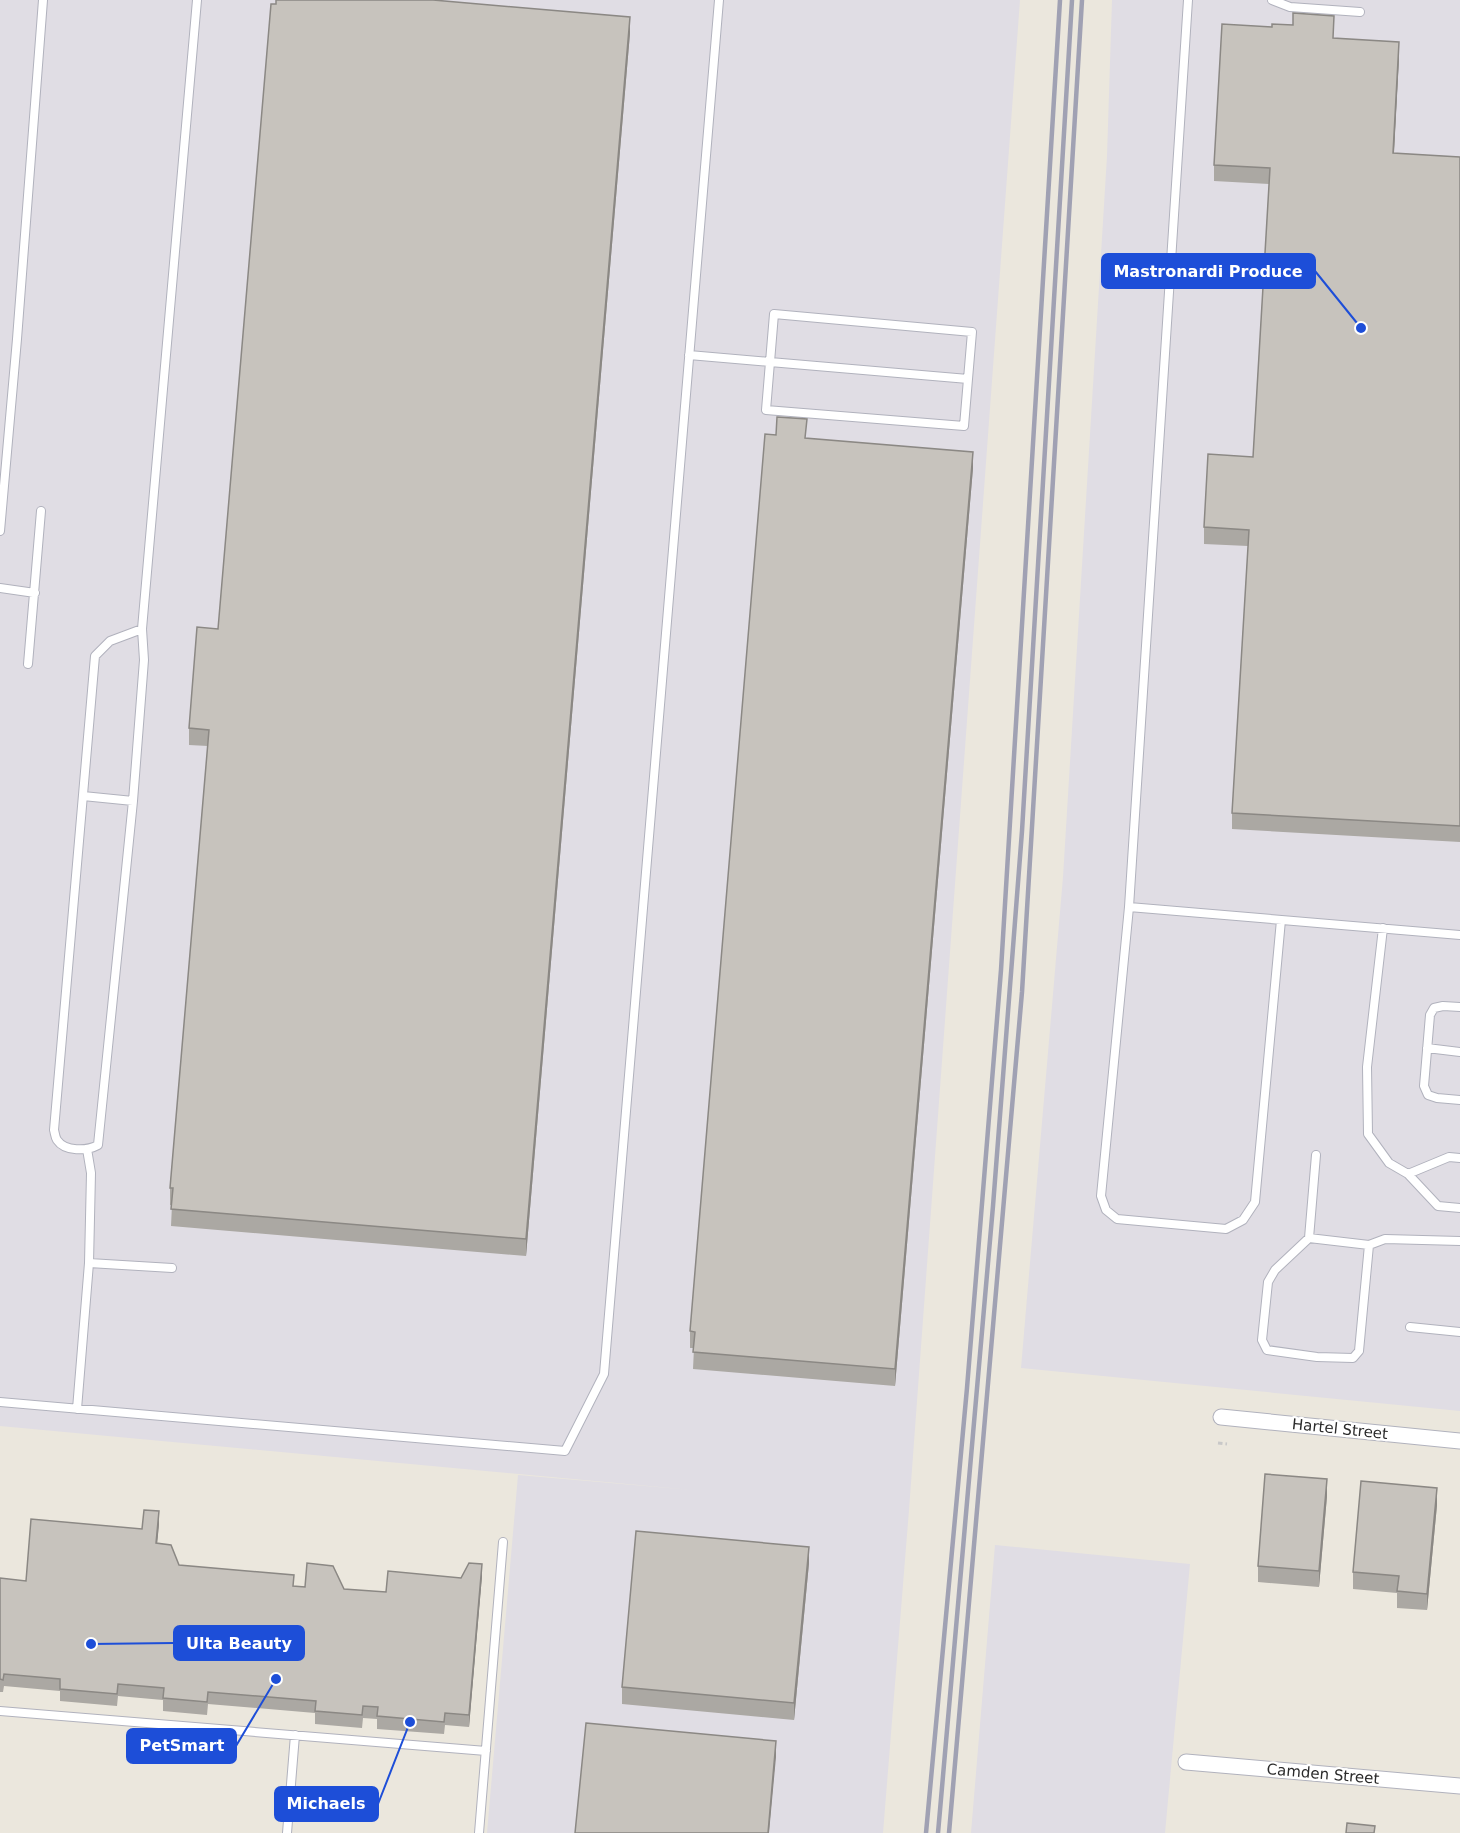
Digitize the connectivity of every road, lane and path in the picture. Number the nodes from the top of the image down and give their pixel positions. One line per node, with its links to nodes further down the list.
1 (43, 0): 12 (lane)
2 (197, 0): 15 (lane)
3 (718, 0): 8 (lane)
4 (1188, 0): 19 (lane)
5 (1272, 0): 6 (lane)
6 (1309, 4): 7 (lane)
7 (1360, 12)
8 (689, 355): 9 (lane); 40 (lane)
9 (770, 362): 10 (lane); 10 (lane); 10 (lane)
10 (968, 380)
11 (41, 511): 14 (lane)
12 (0, 531)
13 (0, 588): 14 (lane)
14 (34, 592): 16 (lane)
15 (142, 629): 17 (lane); 18 (lane)
16 (28, 664)
17 (83, 796): 18 (lane); 27 (lane)
18 (134, 801): 27 (lane)
19 (1129, 907): 20 (lane); 20 (lane)
20 (1281, 920): 21 (lane)
21 (1383, 928): 22 (lane); 30 (lane)
22 (1460, 935)
23 (1460, 1007): 24 (lane)
24 (1427, 1048): 25 (lane); 26 (lane)
25 (1460, 1052)
26 (1460, 1100)
27 (87, 1149): 35 (lane)
28 (1316, 1155): 32 (lane)
29 (1460, 1158): 30 (lane)
30 (1408, 1174): 31 (lane)
31 (1460, 1208)
32 (1309, 1238): 34 (lane); 34 (lane)
33 (1460, 1241): 34 (lane)
34 (1369, 1245)
35 (89, 1263): 36 (lane); 40 (lane)
36 (172, 1268)
37 (1410, 1327): 38 (lane)
38 (1460, 1332)
39 (0, 1402): 40 (lane)
40 (77, 1409)
41 (1221, 1417): 42 (street, Hartel Street)
42 (1460, 1441)
43 (1218, 1443): 44 (path)
44 (1227, 1444)
45 (503, 1542): 48 (lane)
46 (0, 1711): 47 (lane)
47 (296, 1735): 48 (lane); 51 (lane)
48 (486, 1751): 52 (lane)
49 (1186, 1762): 50 (street, Camden Street)
50 (1460, 1786)
51 (287, 1833)
52 (479, 1833)

